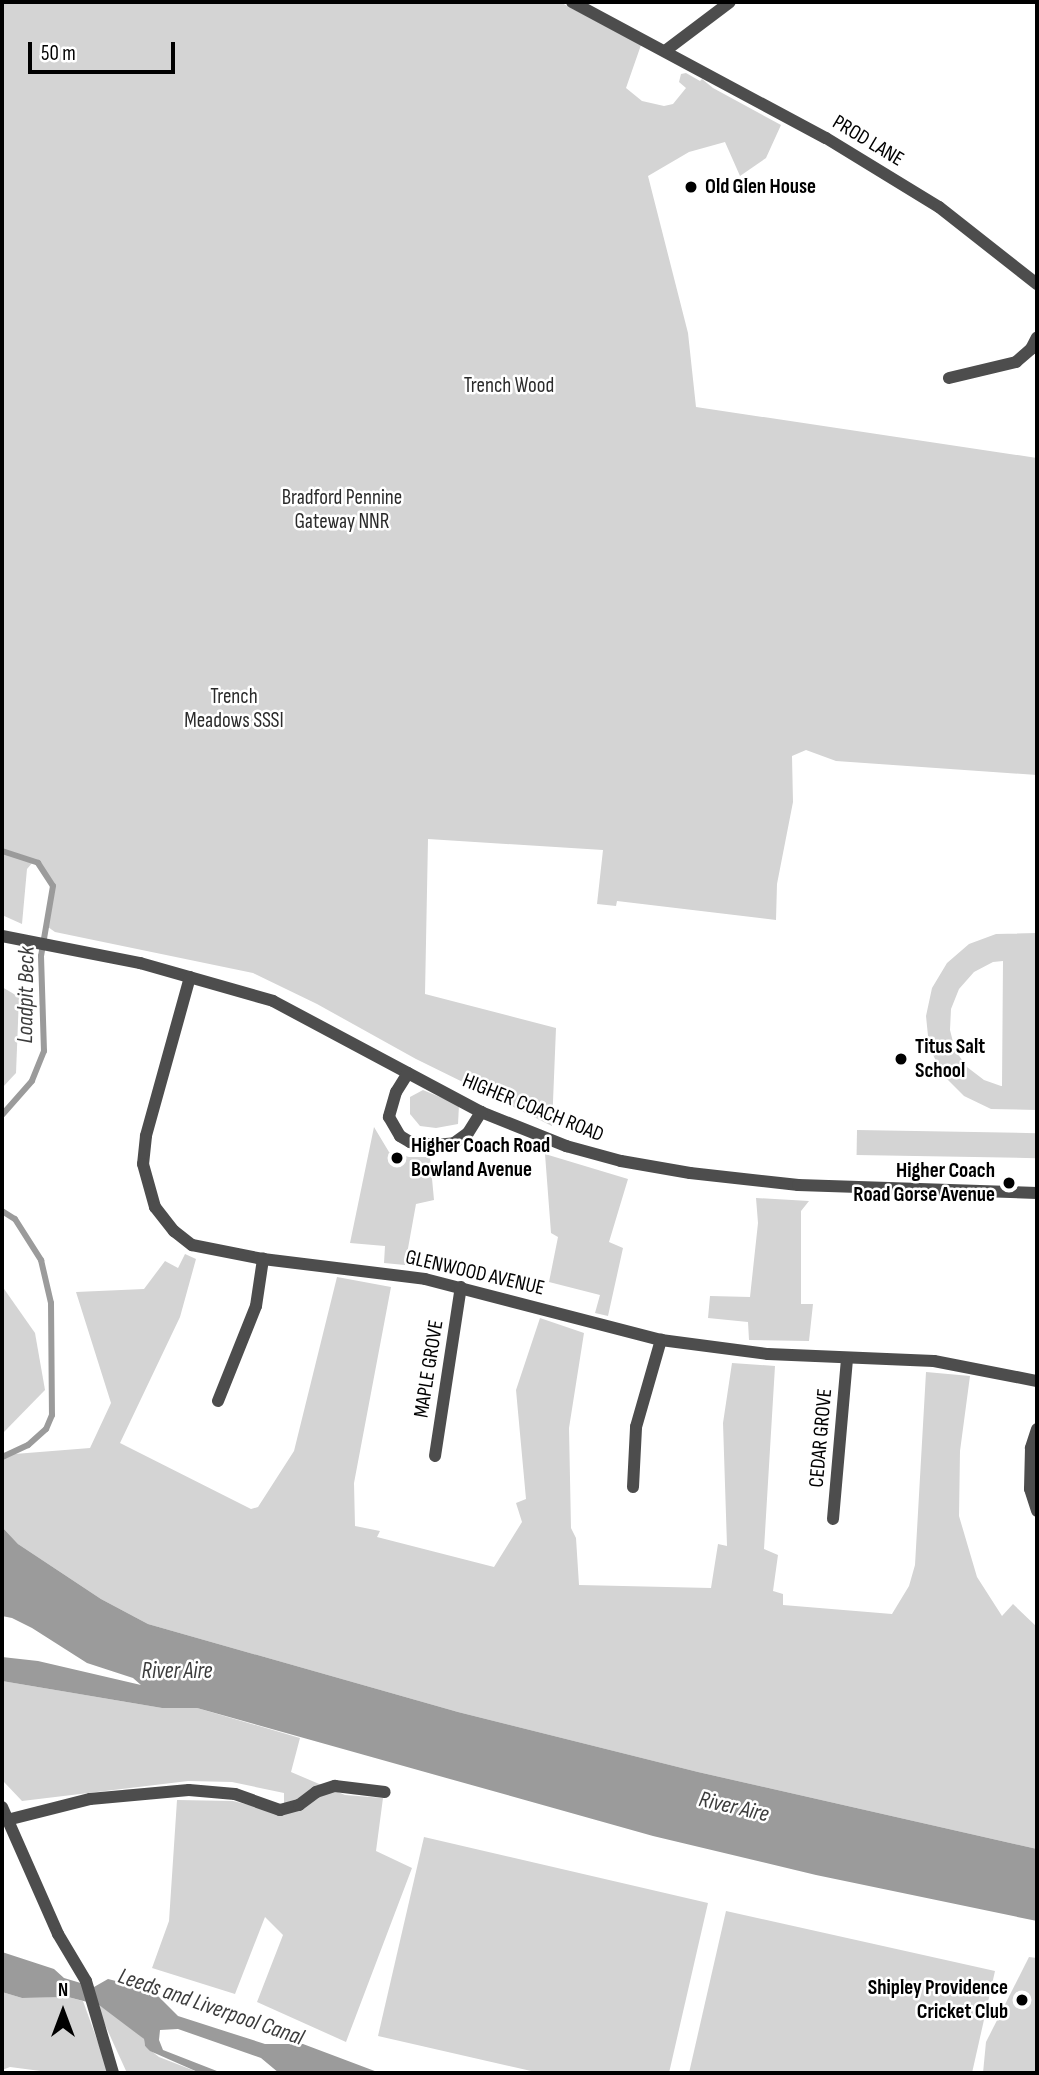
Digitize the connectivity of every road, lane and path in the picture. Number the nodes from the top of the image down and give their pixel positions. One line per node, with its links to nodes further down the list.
1 (572, 2): 3 (street, PROD LANE)
2 (730, 2): 3 (street)
3 (665, 51): 4 (street, PROD LANE)
4 (1037, 284)
5 (1037, 337): 6 (street)
6 (949, 378)
7 (2, 936): 8 (street, HIGHER COACH ROAD)
8 (190, 976): 9 (street, HIGHER COACH ROAD); 12 (street, GLENWOOD AVENUE)
9 (408, 1073): 10 (street, HIGHER COACH ROAD); 10 (street)
10 (481, 1112): 11 (street, HIGHER COACH ROAD)
11 (1037, 1193)
12 (263, 1259): 13 (street, GLENWOOD AVENUE); 17 (street)
13 (461, 1287): 14 (street, GLENWOOD AVENUE); 19 (street, MAPLE GROVE)
14 (661, 1340): 15 (street, GLENWOOD AVENUE); 20 (street)
15 (847, 1359): 16 (street, GLENWOOD AVENUE); 22 (street, CEDAR GROVE)
16 (1037, 1381)
17 (218, 1401)
18 (1037, 1429): 21 (street)
19 (435, 1456)
20 (633, 1487)
21 (1037, 1511)
22 (833, 1519)
23 (385, 1792): 25 (street)
24 (2, 1807): 25 (street)
25 (7, 1820): 26 (street)
26 (113, 2073)

